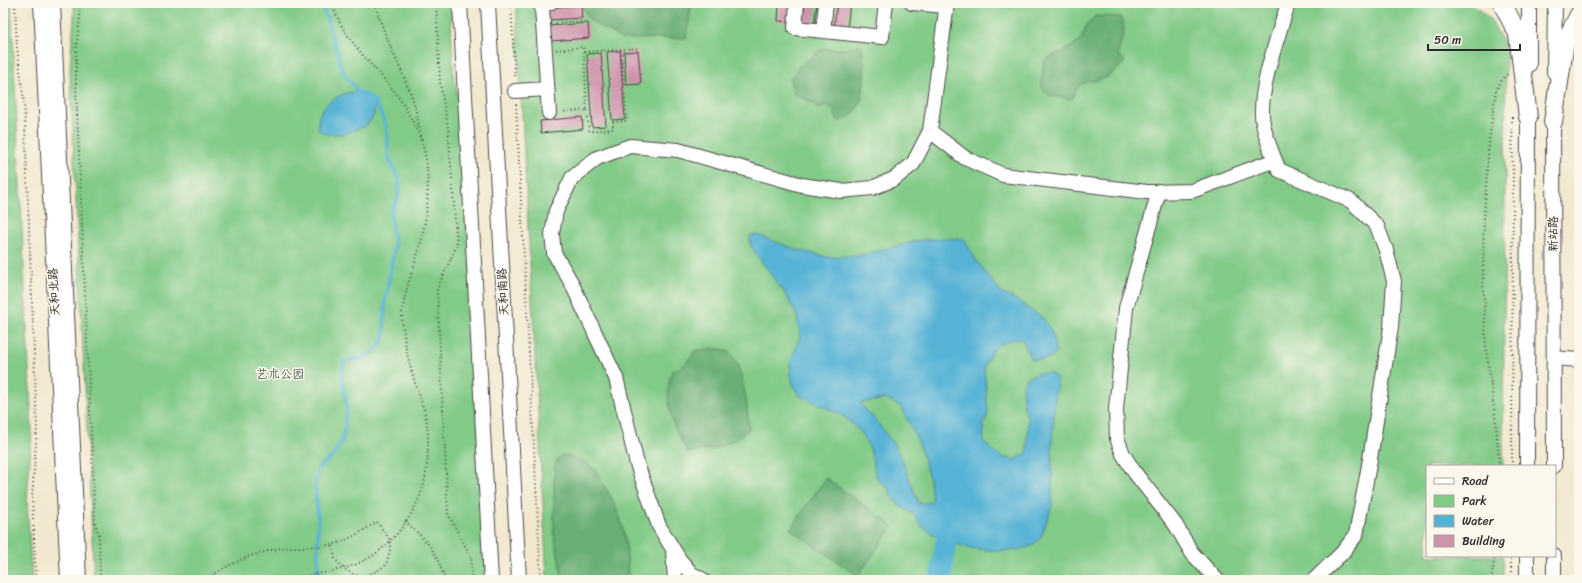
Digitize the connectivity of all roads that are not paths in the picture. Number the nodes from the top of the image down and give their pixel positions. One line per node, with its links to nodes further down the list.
1 (41, 3): 32 (street, 天和北路)
2 (53, 3): 33 (street, 天和北路)
3 (460, 3): 34 (street)
4 (488, 3): 35 (street, 天和南路)
5 (550, 3): 17 (street)
6 (797, 3): 16 (street)
7 (826, 3): 16 (street)
8 (886, 3): 16 (street)
9 (912, 3): 14 (street)
10 (1288, 3): 23 (street)
11 (1502, 3): 20 (main road)
12 (1529, 3): 20 (street, 新站路)
13 (1555, 3): 21 (street, 新站路)
14 (946, 5): 22 (street)
15 (1579, 14): 21 (main road)
16 (823, 31)
17 (547, 89): 18 (street); 19 (street)
18 (515, 91)
19 (549, 113)
20 (1520, 117): 27 (street, 新站路)
21 (1553, 122): 25 (street, 新站路)
22 (930, 131): 24 (street); 29 (street)
23 (1275, 160): 24 (street); 39 (street)
24 (1159, 191): 38 (street)
25 (1554, 358): 26 (street); 28 (street, 新站路)
26 (1579, 360)
27 (1527, 465)
28 (1554, 465)
29 (674, 550): 36 (street); 37 (street)
30 (1527, 557): 40 (street)
31 (1554, 557): 41 (street)
32 (68, 580)
33 (79, 580)
34 (491, 580)
35 (518, 580)
36 (675, 580)
37 (703, 580)
38 (1217, 580)
39 (1314, 580)
40 (1527, 580)
41 (1554, 580)

